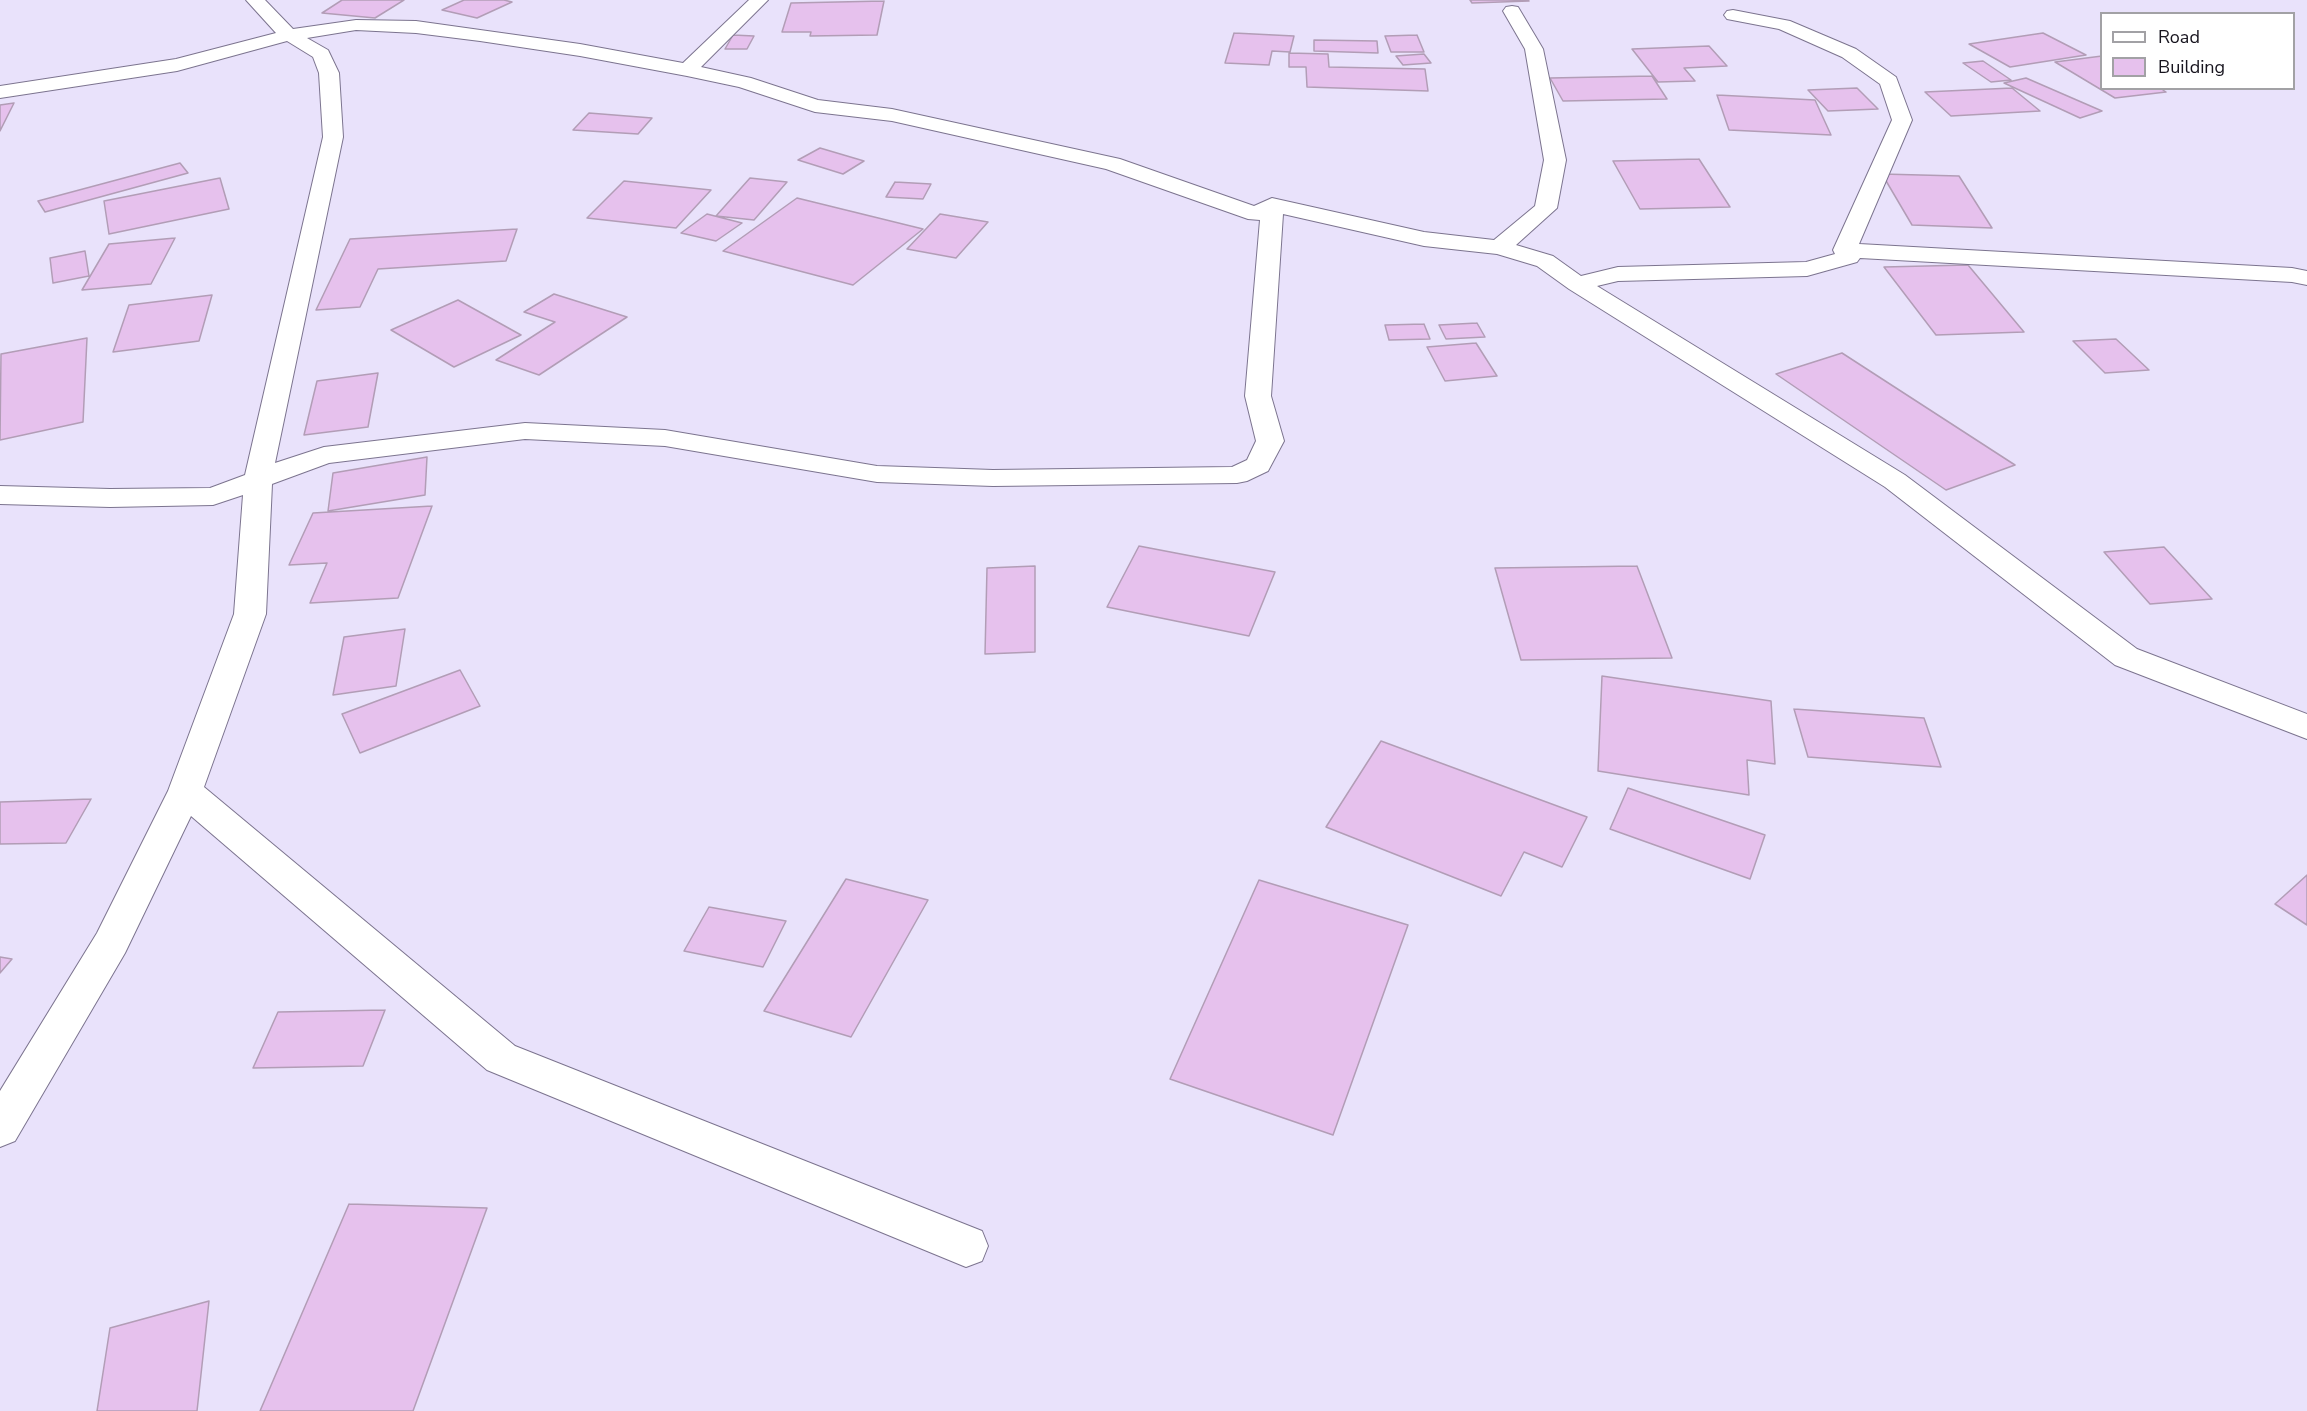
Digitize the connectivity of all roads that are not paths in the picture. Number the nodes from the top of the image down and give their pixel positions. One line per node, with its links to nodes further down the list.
1 (255, 0): 5 (street)
2 (759, 0): 6 (street)
3 (1512, 11): 9 (street)
4 (1733, 15): 10 (street)
5 (289, 34): 6 (street); 7 (street); 13 (street)
6 (687, 70): 8 (street)
7 (0, 92)
8 (1272, 205): 9 (street); 13 (street)
9 (1499, 248): 12 (street)
10 (1845, 250): 11 (street); 12 (street)
11 (2307, 278)
12 (1576, 284): 15 (street)
13 (258, 478): 14 (street); 16 (street)
14 (0, 495)
15 (2307, 727)
16 (186, 791): 17 (street); 18 (street)
17 (0, 1128)
18 (966, 1246)

